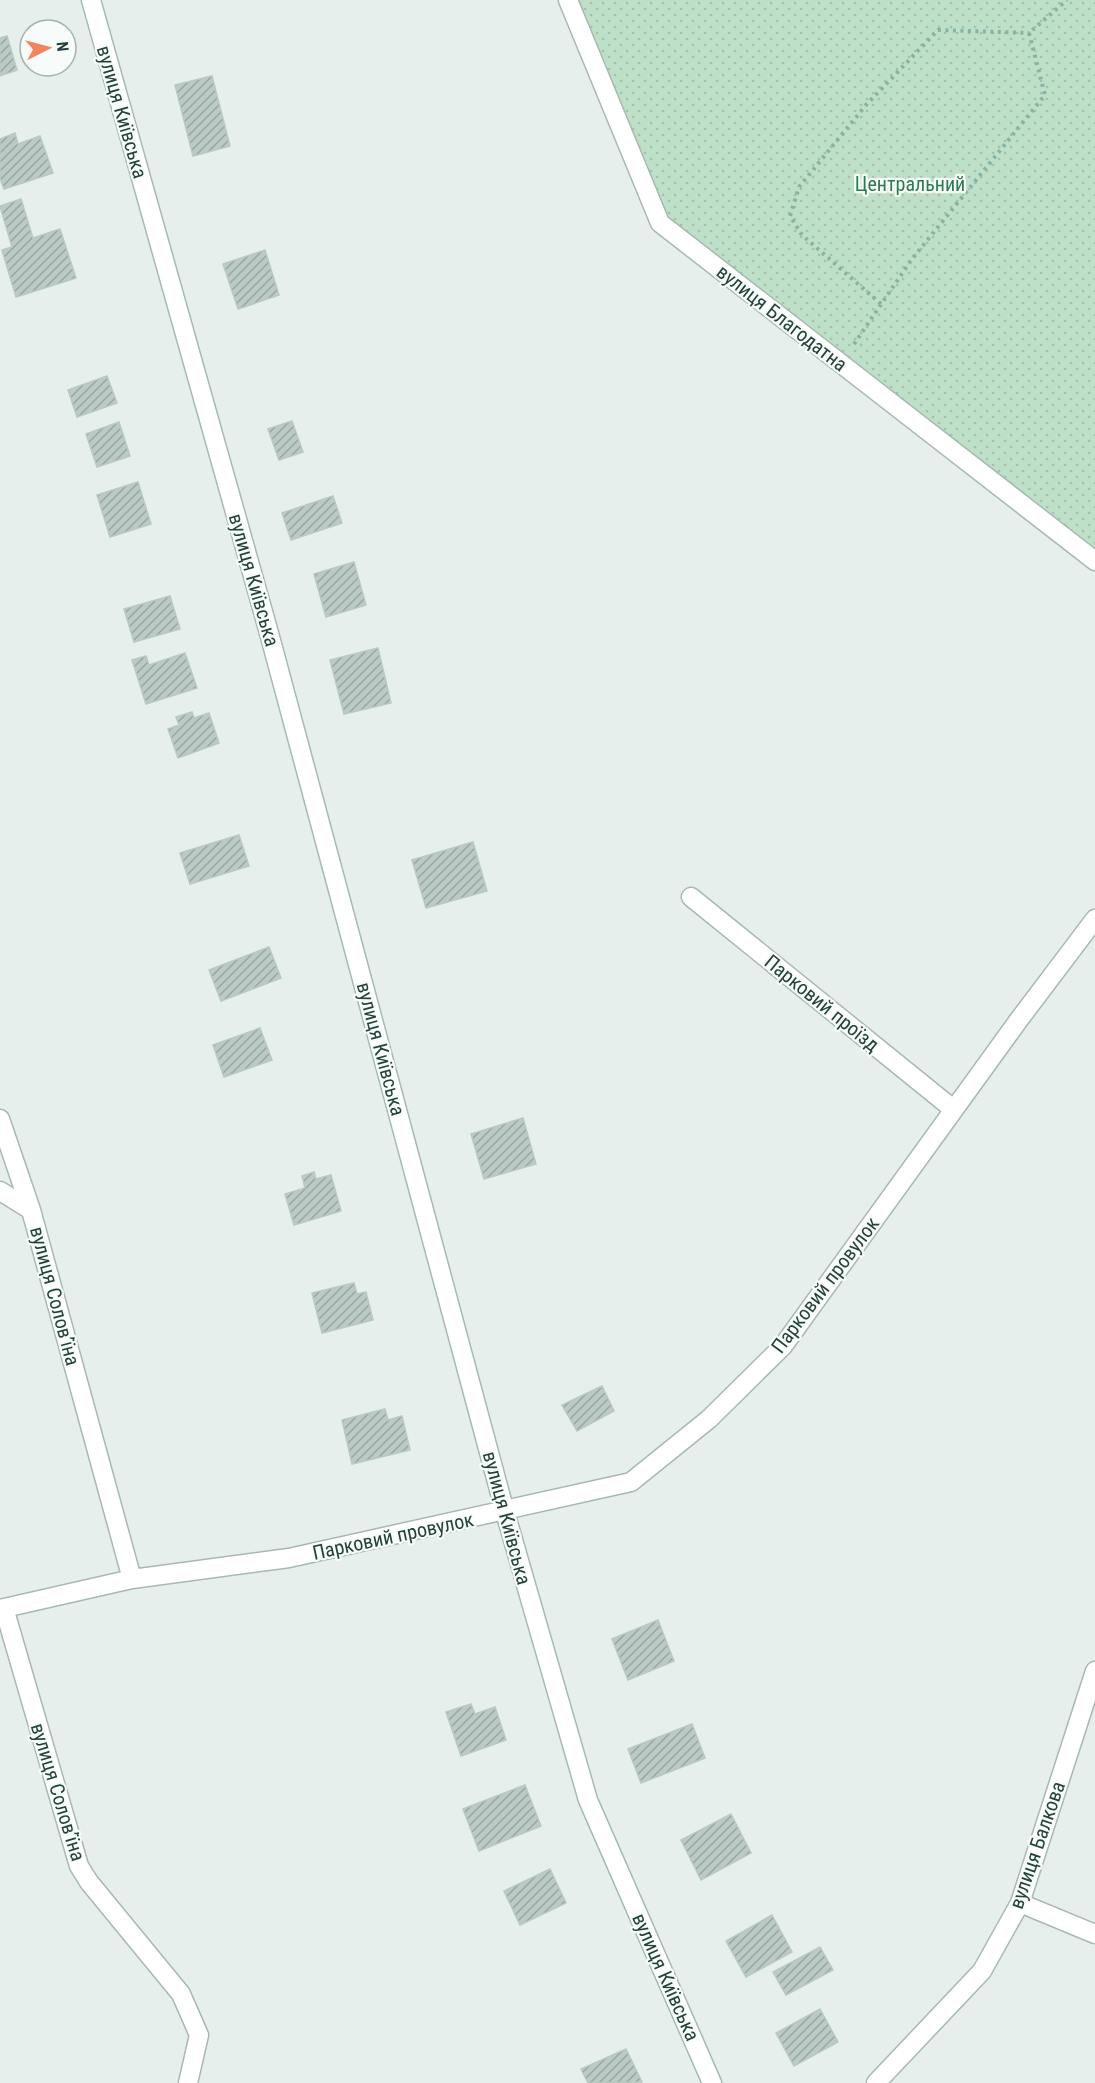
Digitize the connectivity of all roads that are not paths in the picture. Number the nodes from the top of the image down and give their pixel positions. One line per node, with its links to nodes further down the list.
1 (91, 0): 10 (street, вулиця Київська)
2 (568, 0): 3 (street, вулиця Благодатна)
3 (1095, 561)
4 (691, 897): 6 (street, Парковий проїзд)
5 (1095, 919): 6 (street, Парковий провулок)
6 (953, 1109): 10 (street, Парковий провулок)
7 (0, 1119): 9 (street, вулиця Соловʼїна)
8 (0, 1191): 9 (street)
9 (31, 1210): 11 (street, вулиця Соловʼїна)
10 (505, 1512): 11 (street, Парковий провулок); 17 (street, вулиця Київська)
11 (132, 1579): 12 (street, Парковий провулок)
12 (2, 1609): 16 (street, вулиця Соловʼїна)
13 (1095, 1671): 14 (street, вулиця Балкова)
14 (1020, 1904): 15 (street); 18 (street, вулиця Балкова)
15 (1095, 1934)
16 (188, 2083)
17 (712, 2083)
18 (876, 2083)

